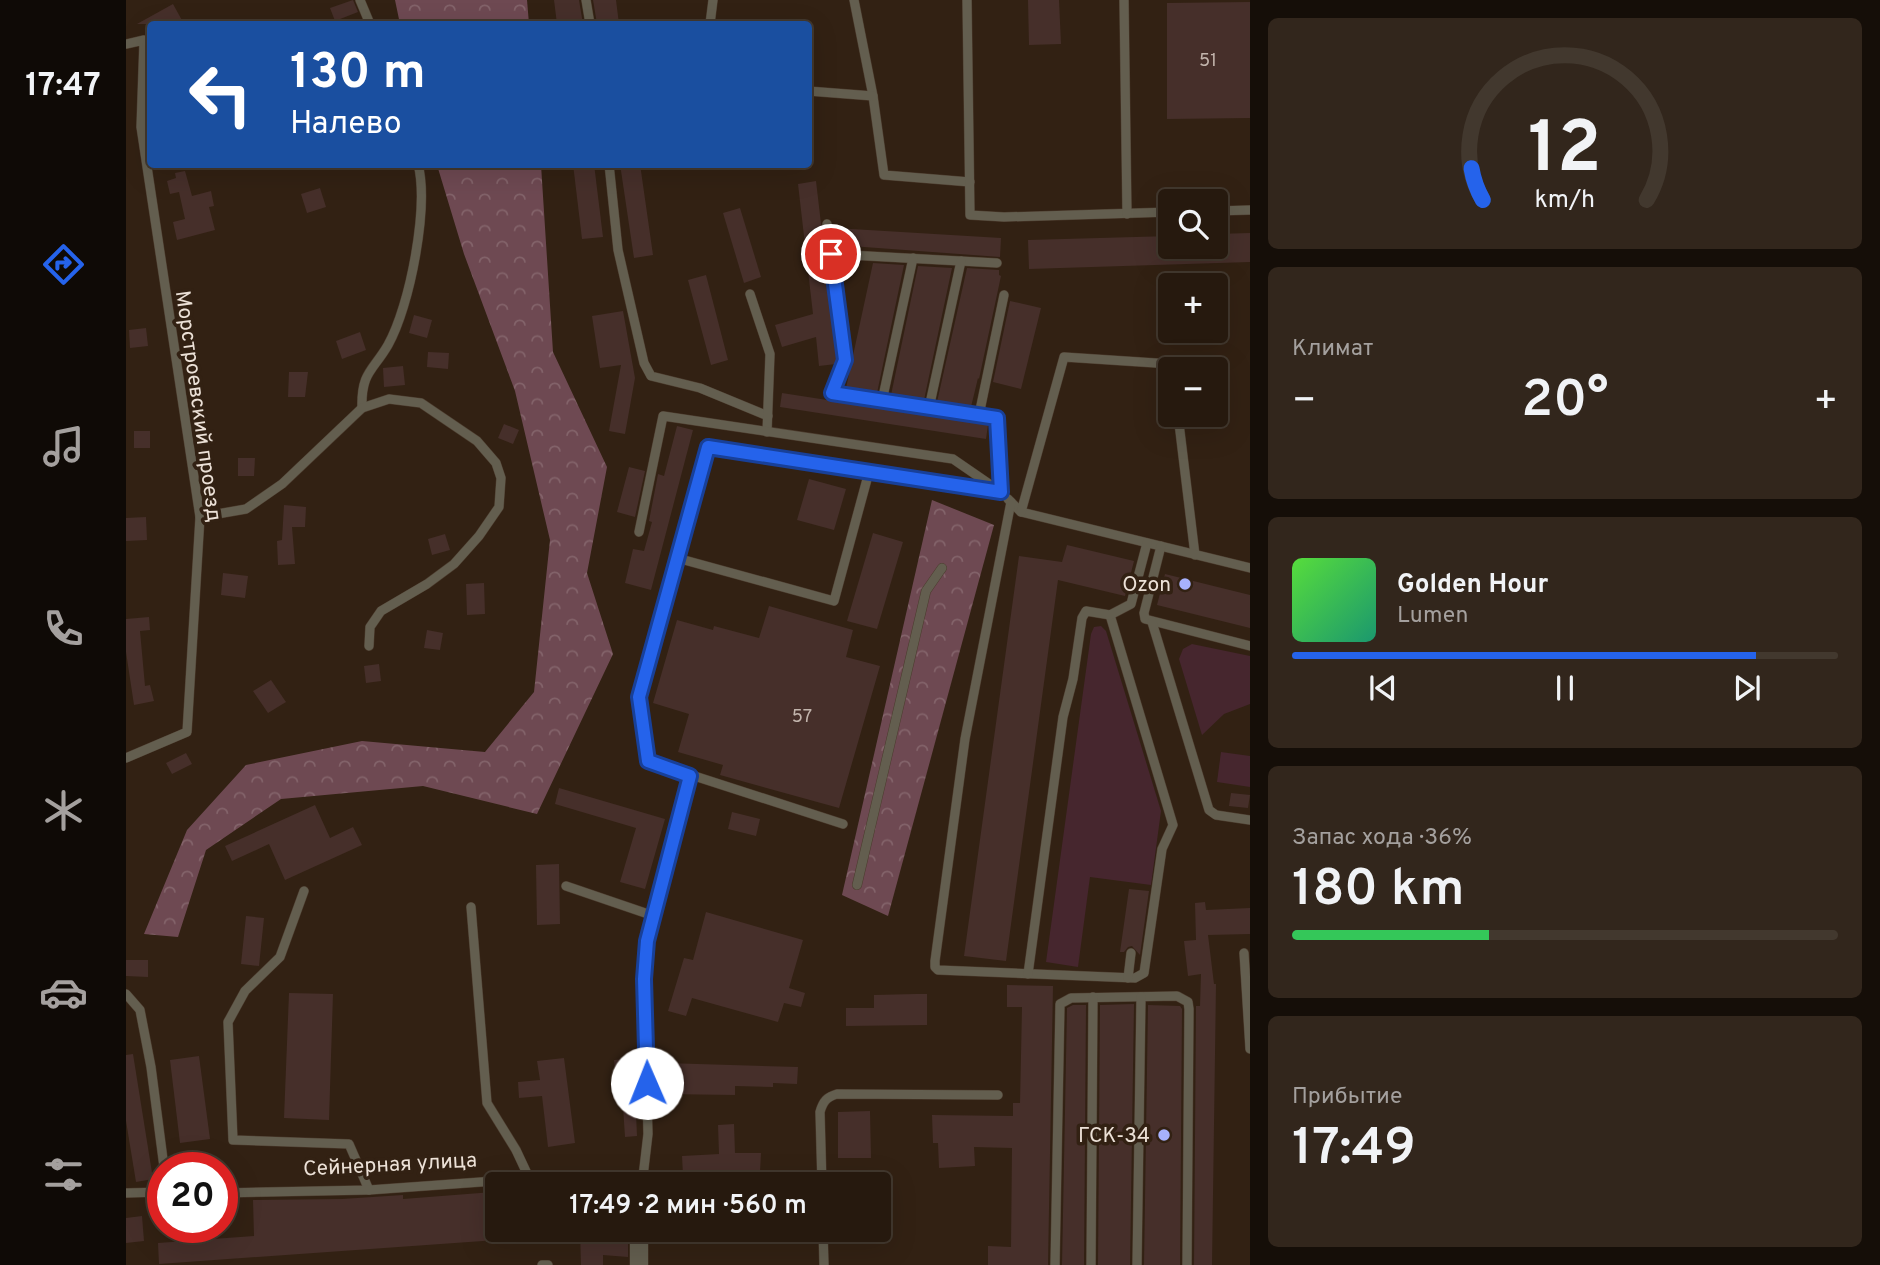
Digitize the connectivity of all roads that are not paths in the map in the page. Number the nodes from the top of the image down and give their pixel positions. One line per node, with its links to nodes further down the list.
1 (360, 0): 7 (lane)
2 (586, 0): 8 (lane)
3 (713, 0): 9 (lane)
4 (855, 0): 12 (lane)
5 (967, 0): 17 (lane)
6 (1124, 0): 21 (lane)
7 (369, 21)
8 (590, 21)
9 (710, 21)
10 (126, 44): 13 (lane, Морстроевский проезд)
11 (812, 91): 12 (lane)
12 (873, 96): 17 (lane)
13 (147, 167)
14 (147, 168): 41 (lane, Морстроевский проезд)
15 (419, 168): 31 (lane)
16 (609, 168): 34 (lane)
17 (970, 182): 21 (lane)
18 (1250, 210): 19 (lane)
19 (1228, 211)
20 (1158, 213): 21 (lane)
21 (1127, 214)
22 (827, 224): 23 (lane)
23 (831, 254): 24 (lane); 30 (lane)
24 (912, 258): 25 (lane); 30 (lane)
25 (961, 261): 26 (lane); 32 (lane)
26 (997, 263)
27 (750, 294): 34 (lane)
28 (1004, 295): 33 (lane)
29 (1158, 363): 40 (lane)
30 (882, 401): 32 (lane)
31 (362, 408): 41 (lane); 51 (lane)
32 (929, 408): 33 (lane)
33 (979, 415): 38 (lane)
34 (768, 416): 36 (lane)
35 (1179, 427): 45 (lane)
36 (767, 432): 38 (lane); 42 (lane)
37 (869, 472): 38 (lane); 46 (lane); 46 (lane)
38 (1001, 492): 39 (lane)
39 (1011, 502): 40 (lane); 64 (lane)
40 (1021, 512): 43 (lane)
41 (200, 517): 53 (lane, Морстроевский проезд)
42 (639, 533)
43 (1147, 543): 44 (lane); 49 (lane)
44 (1161, 546): 45 (lane); 50 (lane)
45 (1195, 555): 48 (lane)
46 (677, 558): 54 (lane)
47 (942, 568): 57 (lane)
48 (1250, 568)
49 (1110, 615): 64 (lane); 65 (lane)
50 (1152, 622): 52 (lane); 55 (lane)
51 (369, 646)
52 (1250, 646)
53 (126, 758)
54 (690, 776): 56 (lane); 61 (lane)
55 (1250, 820)
56 (843, 824)
57 (857, 885)
58 (566, 886): 61 (lane)
59 (304, 891): 77 (lane)
60 (471, 907): 72 (lane)
61 (654, 916): 73 (lane)
62 (1131, 953): 65 (lane)
63 (1244, 953): 69 (lane)
64 (1028, 975): 65 (lane)
65 (1128, 978)
66 (126, 993): 71 (lane)
67 (1140, 997): 68 (lane); 89 (lane); 90 (lane)
68 (1093, 998): 87 (lane); 88 (lane)
69 (1250, 1049)
70 (998, 1095): 74 (lane)
71 (162, 1152)
72 (526, 1172)
73 (644, 1172)
74 (822, 1172)
75 (485, 1182): 77 (lane, Сейнерная улица)
76 (126, 1187): 79 (lane)
77 (369, 1190): 80 (lane, Сейнерная улица)
78 (147, 1192): 79 (lane)
79 (126, 1193)
80 (238, 1193)
81 (639, 1242): 85 (street)
82 (823, 1242): 86 (lane)
83 (542, 1265): 84 (lane)
84 (548, 1265)
85 (639, 1265)
86 (824, 1265)
87 (1055, 1265)
88 (1091, 1265)
89 (1137, 1265)
90 (1187, 1265)

